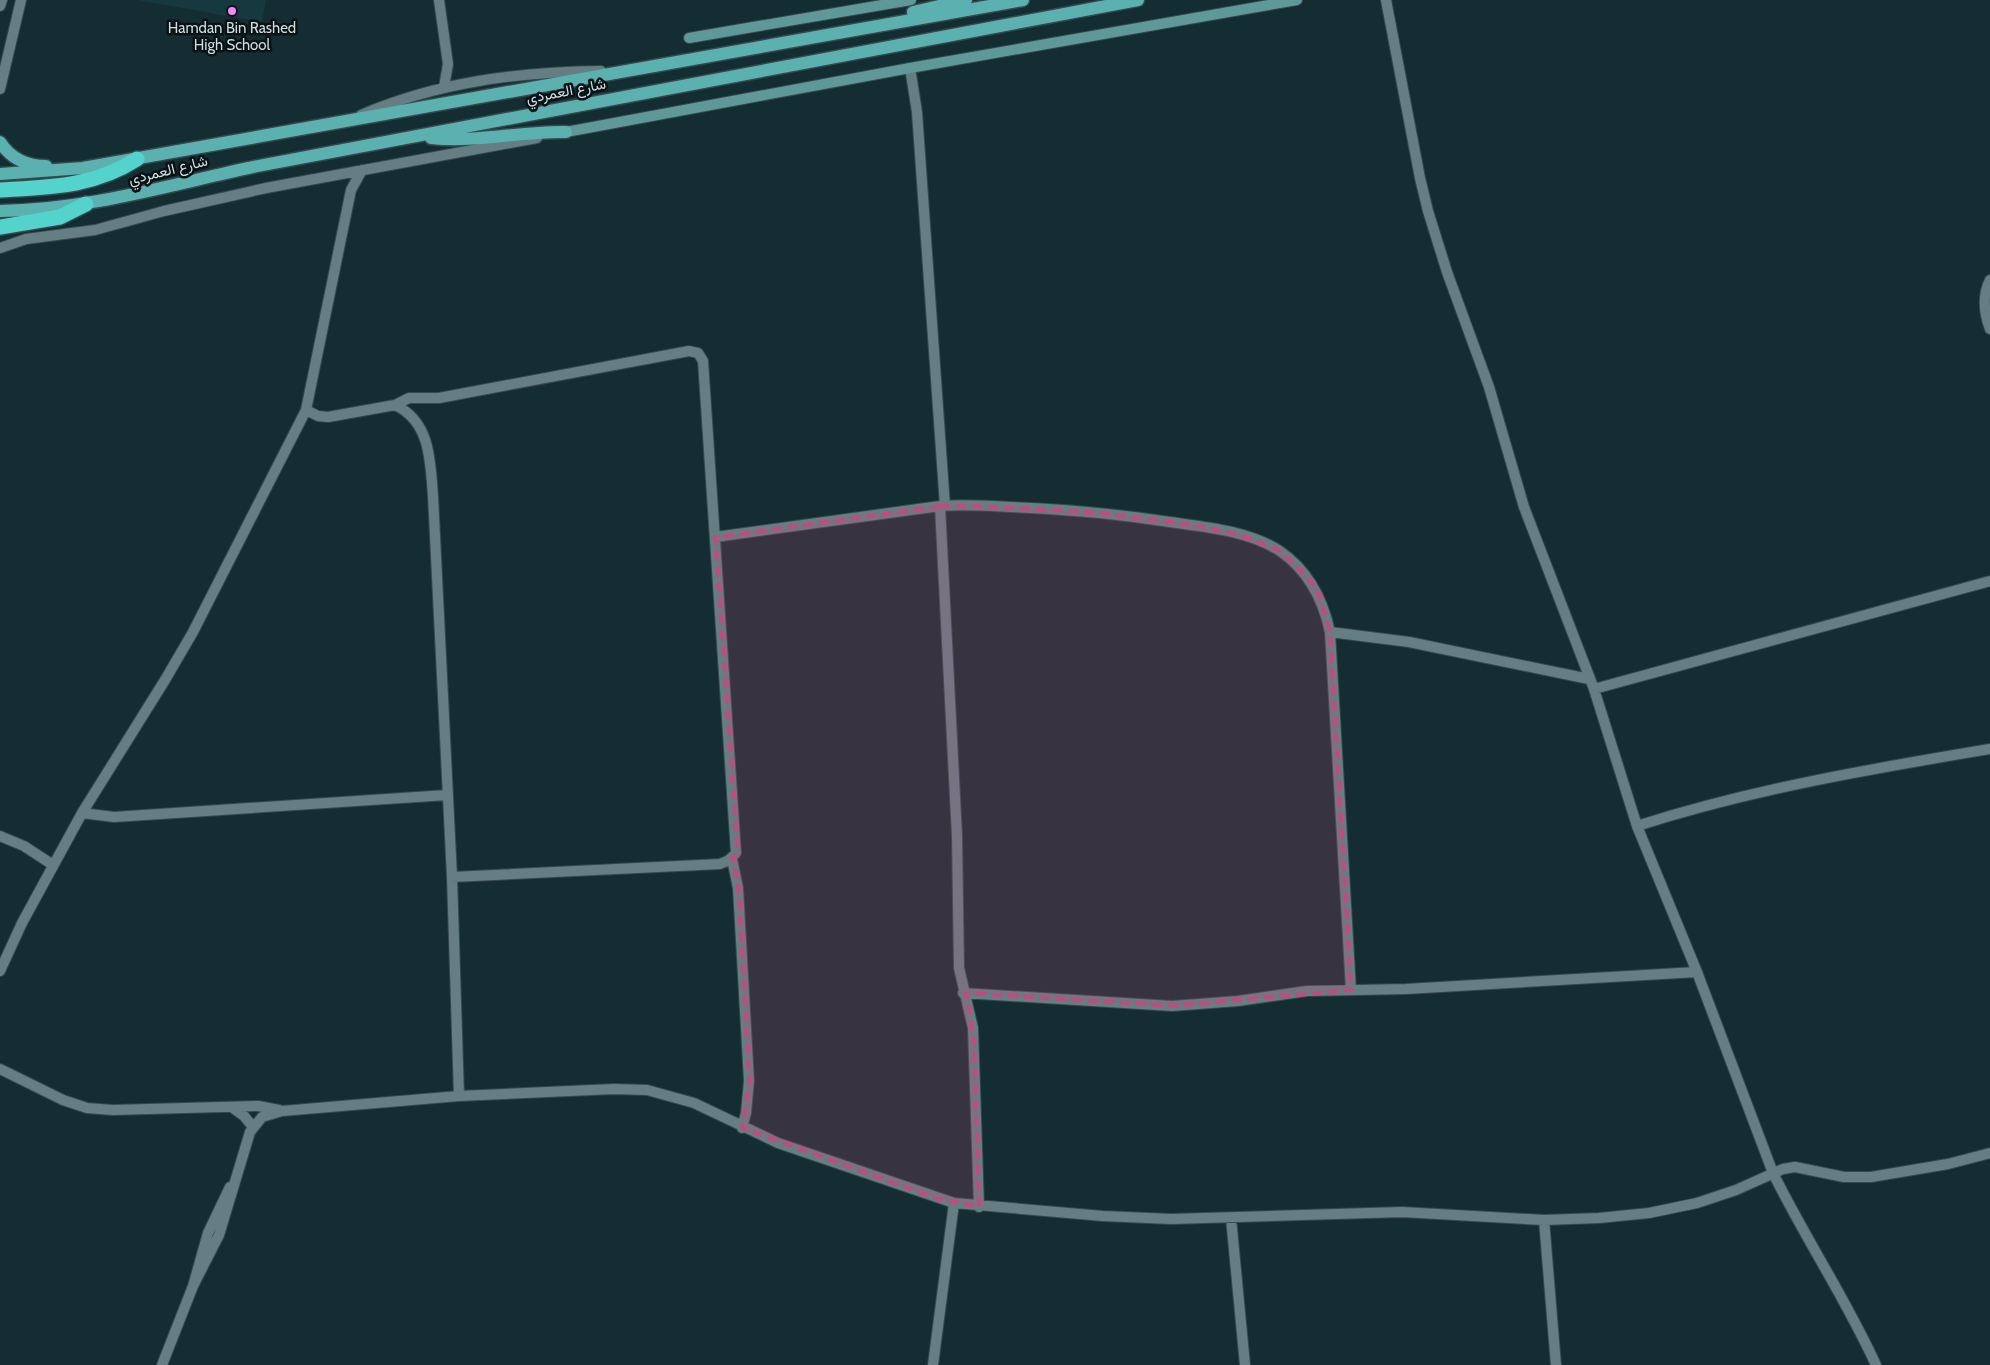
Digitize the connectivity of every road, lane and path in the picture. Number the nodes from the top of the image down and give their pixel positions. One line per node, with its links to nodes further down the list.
1 (2, 0): 11 (street)
2 (15, 0): 17 (street)
3 (22, 0): 17 (street)
4 (439, 0): 16 (street)
5 (912, 0): 13 (street)
6 (966, 0): 12 (main road)
7 (1023, 0): 12 (main road, شارع العمردي)
8 (1138, 0): 20 (main road, شارع العمردي)
9 (1297, 0): 14 (street)
10 (1385, 1): 41 (street)
11 (0, 6)
12 (876, 27): 15 (main road, شارع العمردي)
13 (689, 38)
14 (910, 68): 19 (street); 37 (street)
15 (632, 72): 16 (street); 18 (main road, شارع العمردي)
16 (444, 87): 18 (street)
17 (0, 88)
18 (344, 123): 22 (main road, شارع العمردي)
19 (566, 132): 20 (main road); 24 (street)
20 (419, 136): 29 (main road, شارع العمردي)
21 (0, 142): 23 (main road)
22 (137, 159): 23 (main road, شارع العمردي); 27 (highway)
23 (83, 168): 25 (main road, شارع العمردي)
24 (362, 170): 26 (street); 28 (street)
25 (0, 174)
26 (336, 175): 28 (street); 32 (street)
27 (0, 190)
28 (351, 190): 36 (street)
29 (86, 204): 30 (main road, شارع العمردي); 31 (highway)
30 (0, 211)
31 (0, 227)
32 (0, 248)
33 (1990, 280): 34 (street)
34 (1990, 329)
35 (395, 405): 36 (street); 38 (street); 44 (street)
36 (306, 410): 45 (street)
37 (942, 506): 38 (street); 40 (street); 54 (street)
38 (716, 537): 48 (street)
39 (1990, 581): 42 (street)
40 (1330, 632): 41 (street); 53 (street)
41 (1588, 678): 42 (street)
42 (1594, 690): 46 (street)
43 (1990, 749): 46 (street)
44 (447, 795): 45 (street); 50 (street)
45 (82, 812): 49 (street)
46 (1637, 826): 52 (street)
47 (0, 836): 49 (street)
48 (732, 859): 50 (street); 60 (street)
49 (53, 865): 51 (street)
50 (452, 877): 56 (street)
51 (0, 972)
52 (1697, 972): 53 (street); 62 (street)
53 (1351, 990): 54 (street)
54 (963, 993): 64 (street)
55 (0, 1068): 57 (street)
56 (459, 1096): 58 (street); 60 (street)
57 (233, 1108): 58 (street); 59 (street)
58 (282, 1111): 59 (street)
59 (253, 1127): 67 (street)
60 (742, 1128): 63 (street)
61 (1990, 1153): 62 (street)
62 (1773, 1173): 66 (street); 71 (street)
63 (954, 1204): 64 (street); 68 (street)
64 (979, 1207): 65 (street)
65 (1231, 1218): 66 (street); 69 (street)
66 (1544, 1220): 70 (street)
67 (162, 1365)
68 (933, 1365)
69 (1245, 1365)
70 (1556, 1365)
71 (1876, 1365)

